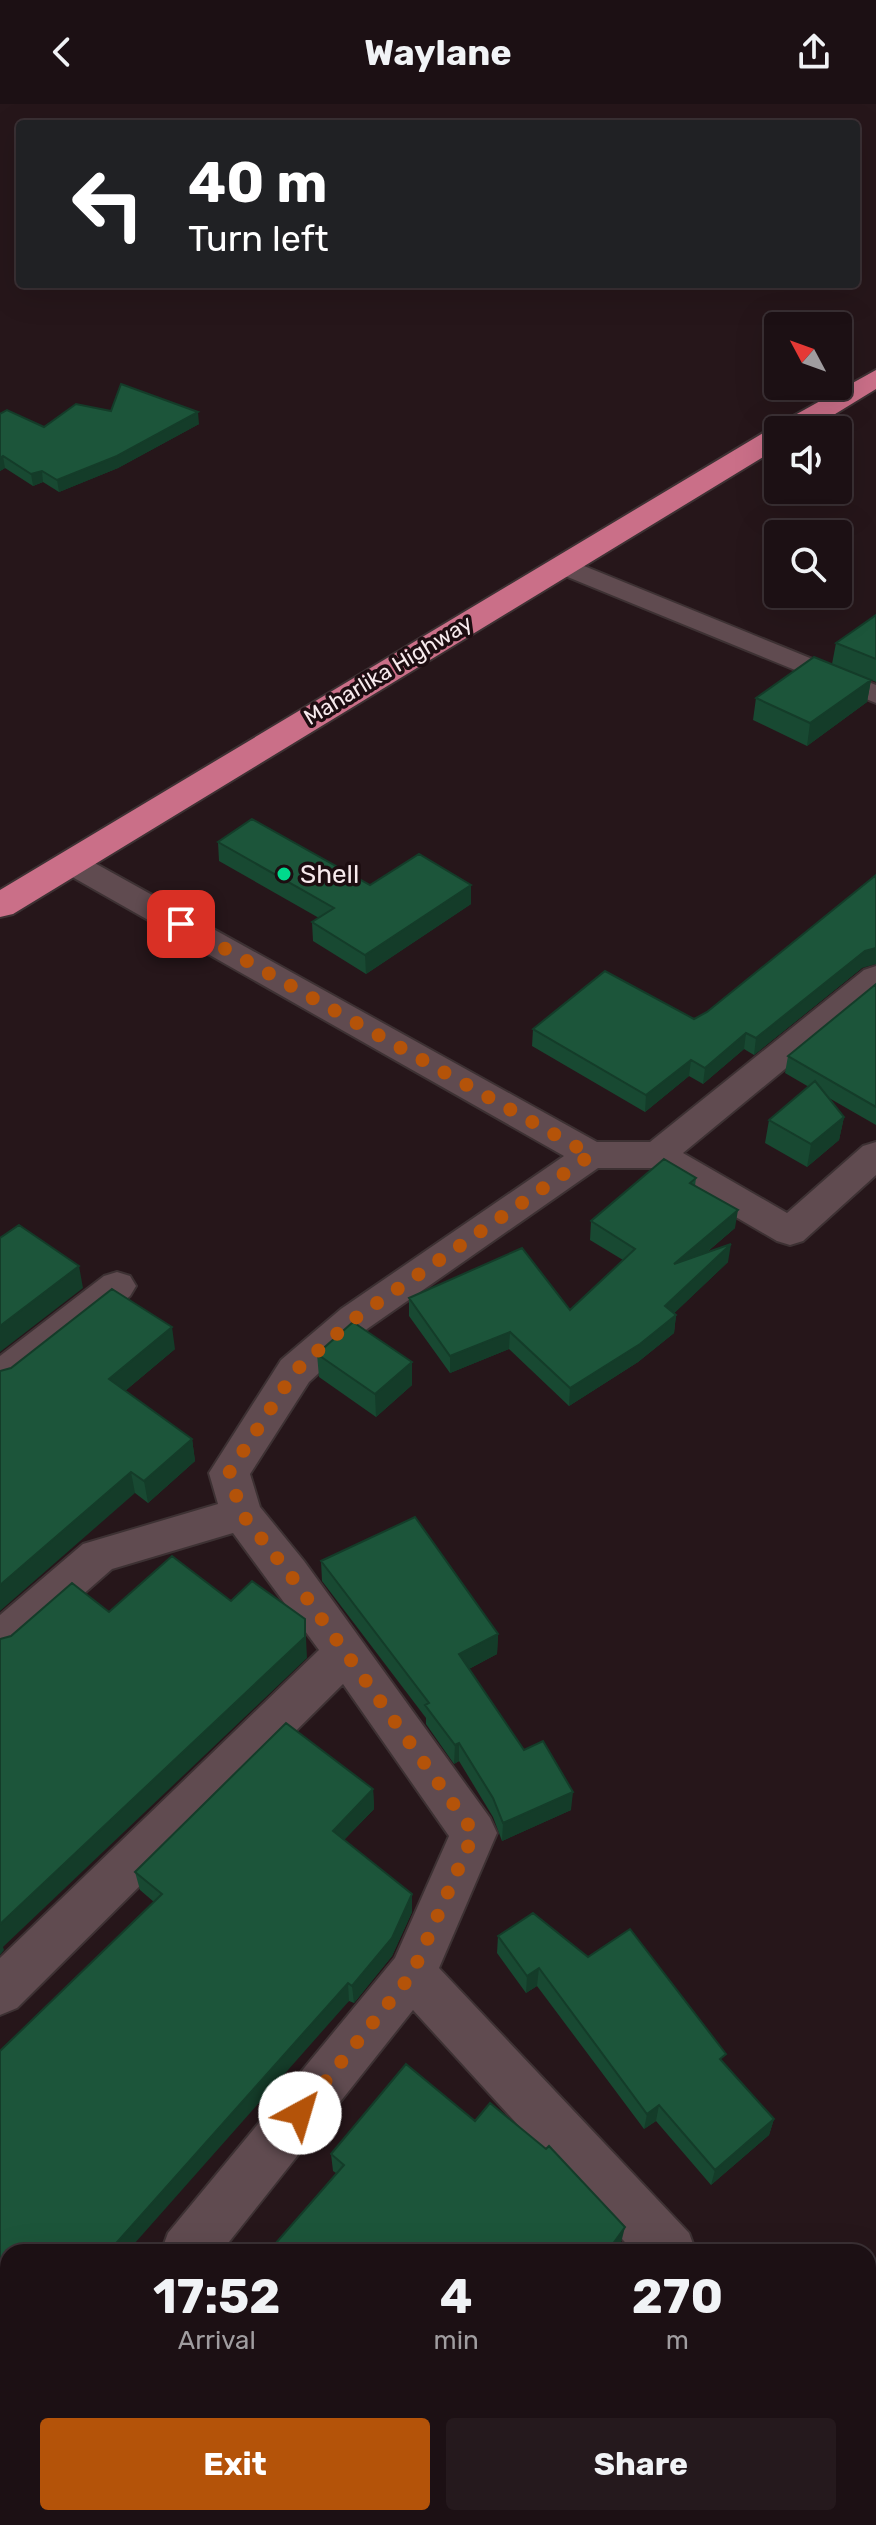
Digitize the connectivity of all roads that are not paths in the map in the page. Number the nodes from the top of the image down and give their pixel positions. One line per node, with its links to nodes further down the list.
1 (876, 378): 2 (highway)
2 (812, 416)
3 (764, 444): 4 (highway, Maharlika Highway)
4 (562, 565): 5 (street); 6 (highway, Maharlika Highway)
5 (876, 695)
6 (71, 863): 7 (highway, Maharlika Highway); 9 (street)
7 (0, 906)
8 (876, 977): 10 (street)
9 (591, 1155): 10 (street); 14 (street)
10 (658, 1155): 11 (street)
11 (876, 1155)
12 (117, 1286): 13 (street)
13 (0, 1377)
14 (242, 1514): 15 (street); 16 (street)
15 (0, 1641)
16 (344, 1654): 17 (street); 18 (street)
17 (412, 1974): 19 (street); 20 (street)
18 (0, 1991)
19 (193, 2244)
20 (653, 2244)

